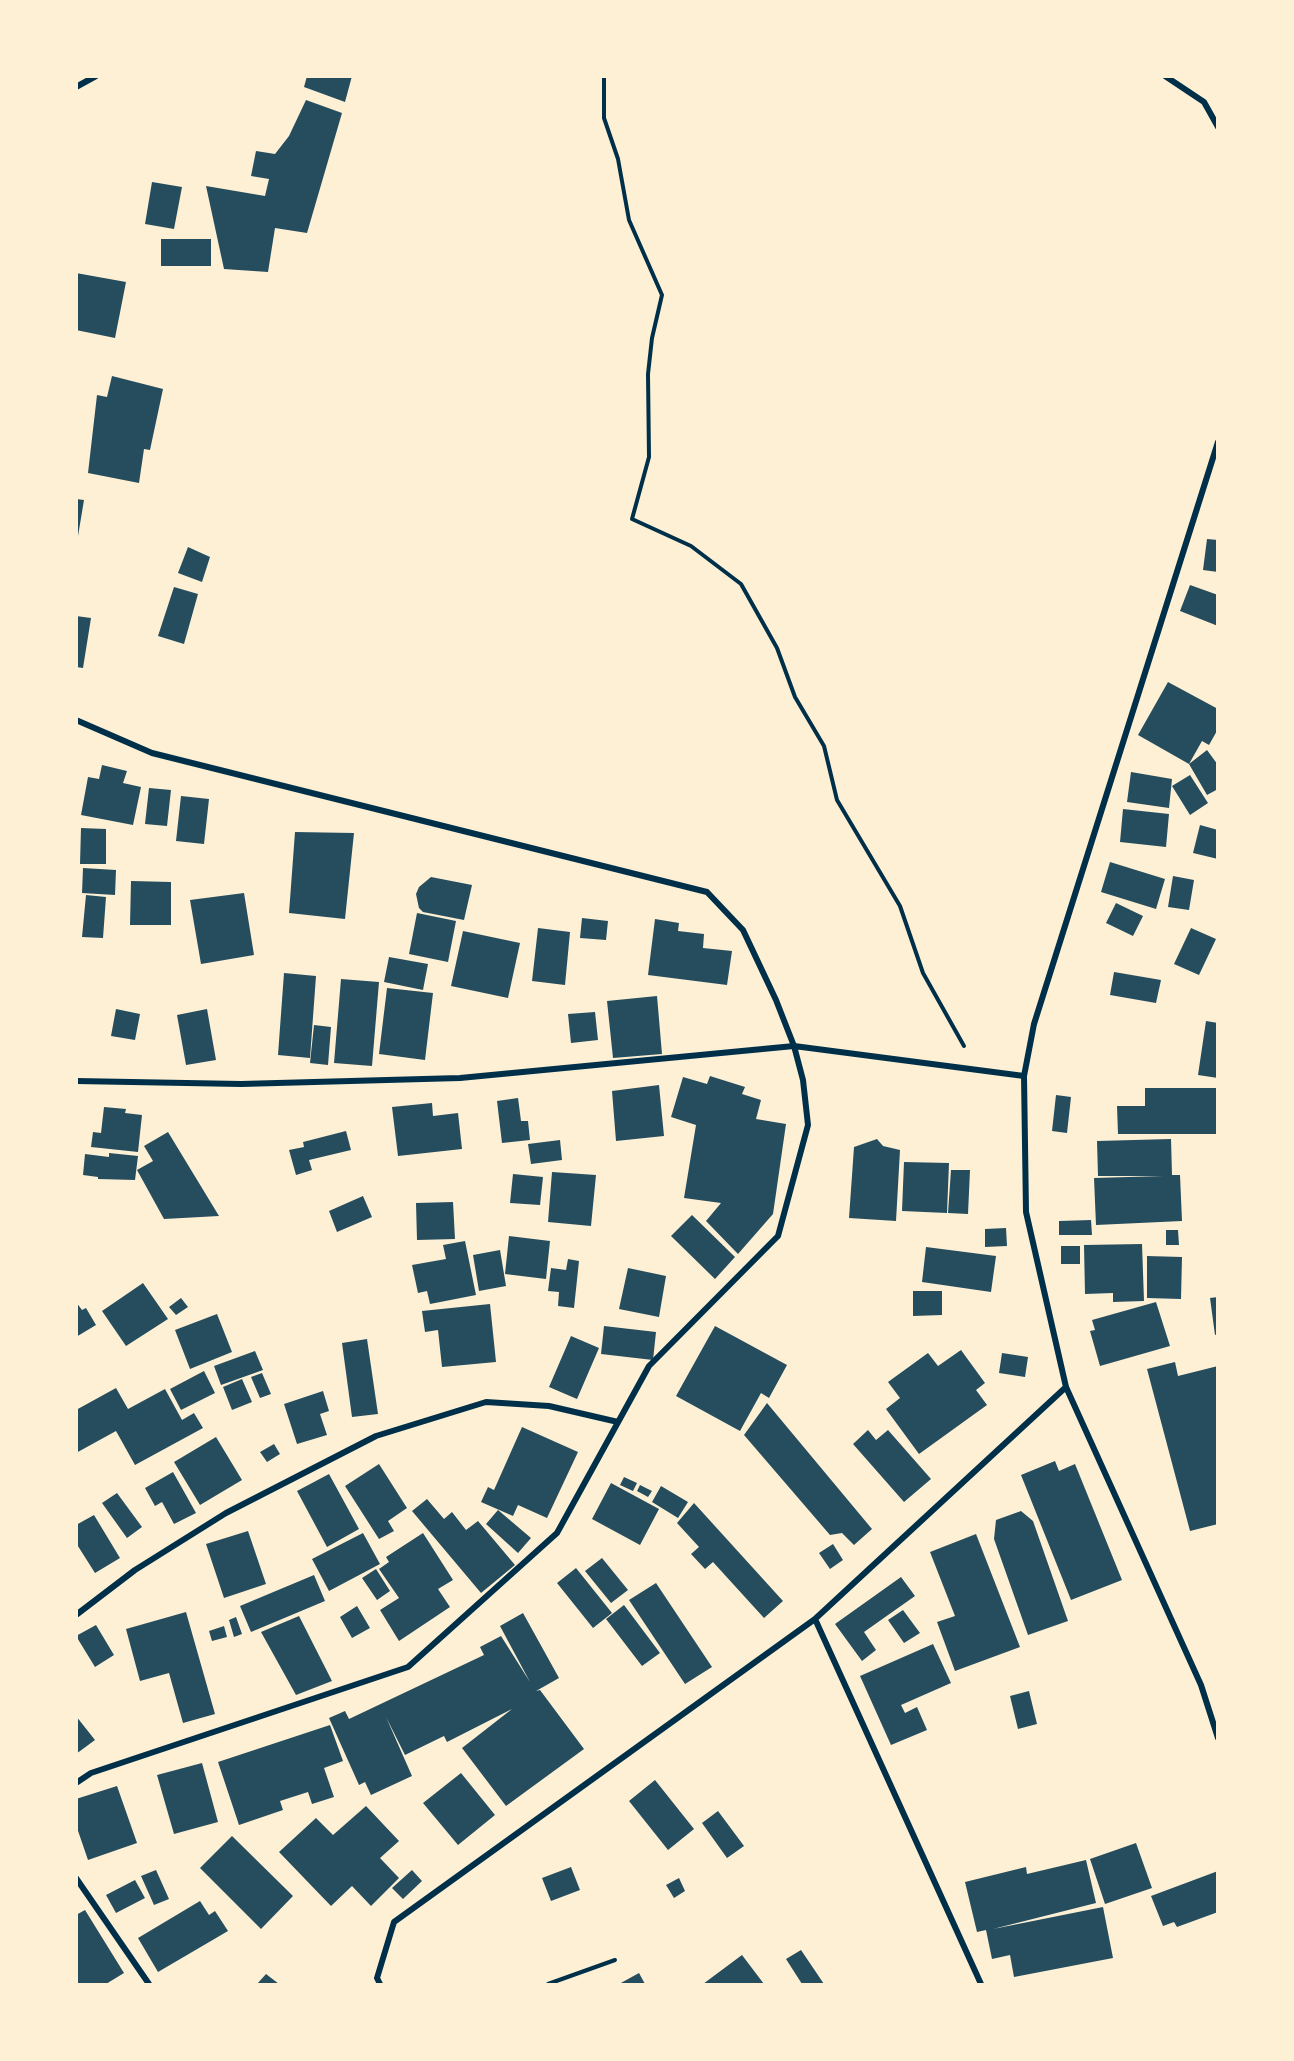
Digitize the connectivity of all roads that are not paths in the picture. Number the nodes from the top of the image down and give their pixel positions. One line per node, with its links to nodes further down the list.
1 (96, 76): 3 (street)
2 (1168, 77): 4 (street)
3 (76, 87)
4 (1218, 127)
5 (1218, 442): 8 (street)
6 (76, 720): 7 (street)
7 (794, 1047): 8 (street); 9 (street); 11 (street)
8 (1024, 1076): 10 (street)
9 (76, 1081)
10 (1066, 1387): 13 (street); 14 (street)
11 (618, 1422): 12 (street); 15 (street)
12 (76, 1615)
13 (815, 1619): 17 (street); 20 (street)
14 (1218, 1738)
15 (76, 1783)
16 (76, 1878): 18 (street)
17 (379, 1981): 19 (street)
18 (149, 1984)
19 (371, 1984)
20 (981, 1984)

